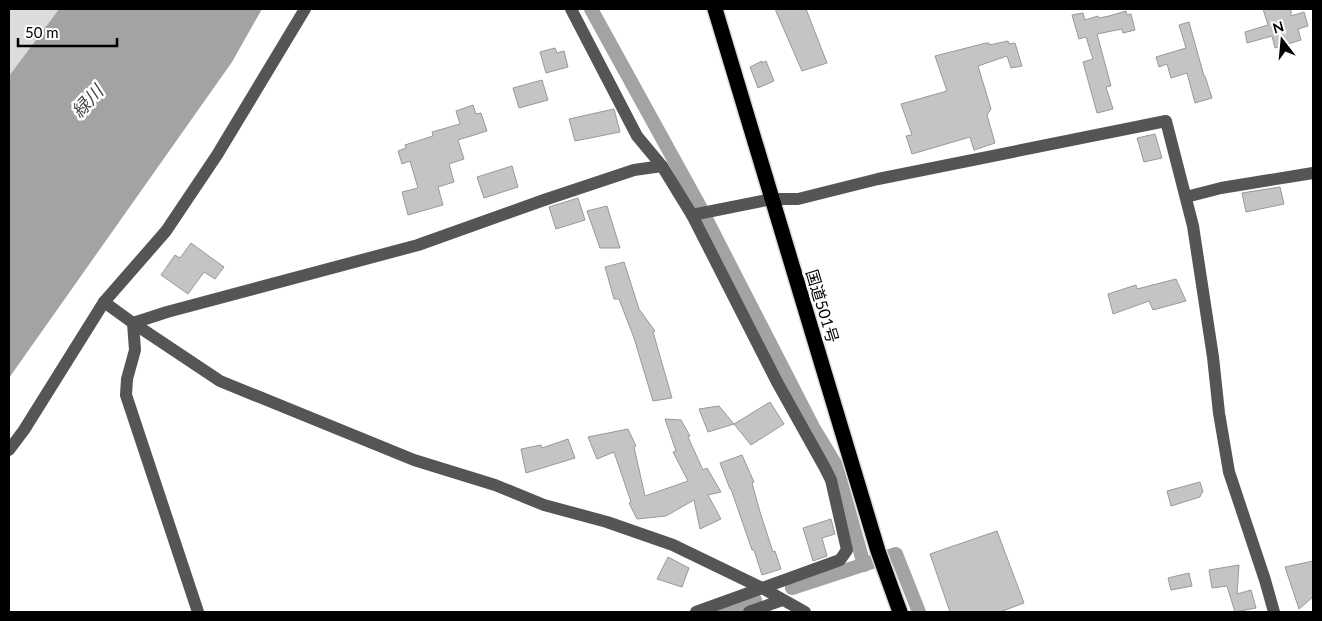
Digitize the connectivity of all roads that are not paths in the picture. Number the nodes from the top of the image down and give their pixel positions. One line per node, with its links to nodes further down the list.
1 (305, 9): 9 (street)
2 (571, 9): 4 (street)
3 (716, 9): 7 (highway, 国道501号)
4 (662, 166): 8 (street); 10 (street)
5 (1313, 173): 6 (street)
6 (1186, 197): 7 (street); 19 (street)
7 (772, 198): 8 (street); 18 (highway, 国道501号)
8 (699, 214): 12 (street)
9 (104, 302): 10 (street); 11 (street)
10 (134, 323): 12 (street); 14 (street)
11 (9, 450)
12 (764, 589): 13 (street); 15 (street)
13 (782, 600): 16 (street); 17 (street)
14 (198, 612)
15 (696, 612)
16 (749, 612)
17 (805, 612)
18 (900, 612)
19 (1274, 612)

